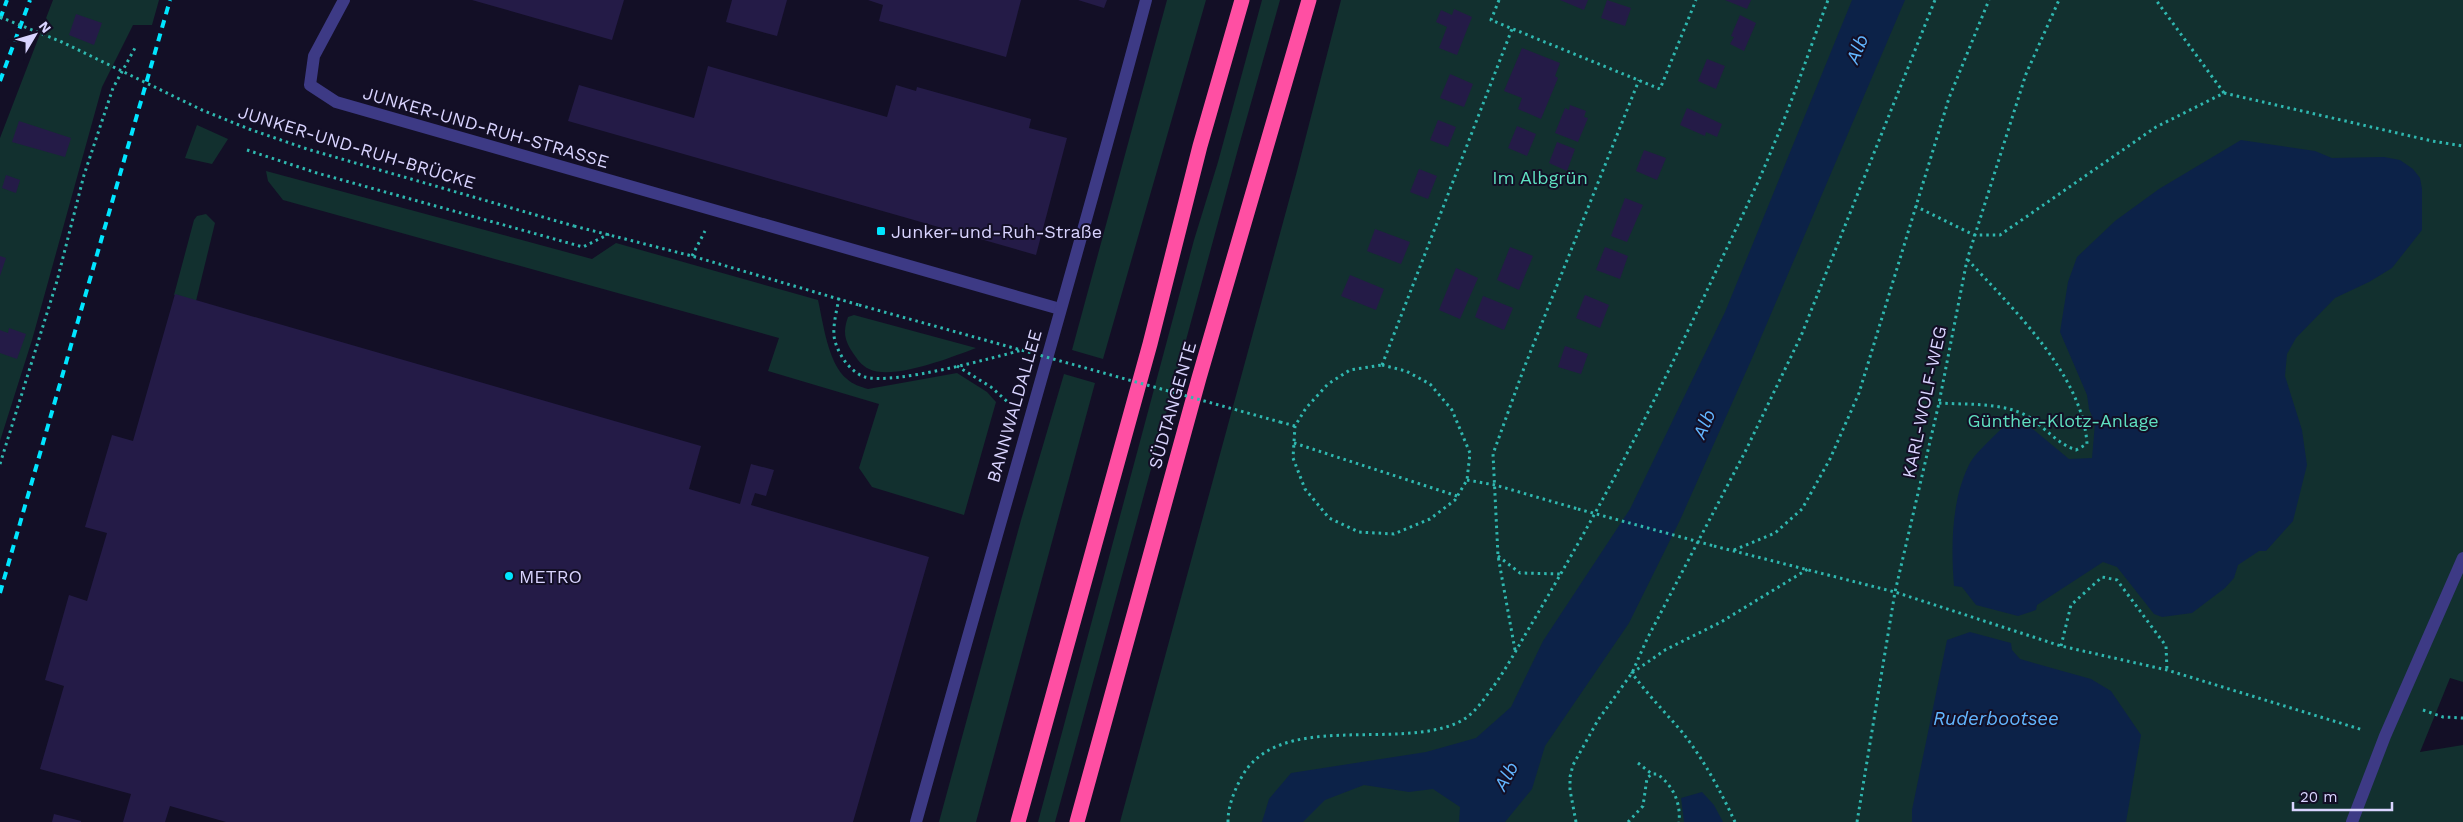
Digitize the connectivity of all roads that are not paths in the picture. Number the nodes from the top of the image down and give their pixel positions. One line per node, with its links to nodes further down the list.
1 (344, 0): 5 (street, JUNKER-UND-RUH-STRASSE)
2 (1146, 0): 5 (street, BANNWALDALLEE)
3 (1242, 0): 8 (highway, SÜDTANGENTE)
4 (1309, 0): 9 (highway, SÜDTANGENTE)
5 (1060, 309): 7 (street, BANNWALDALLEE)
6 (2463, 558): 10 (street)
7 (916, 822)
8 (1018, 822)
9 (1077, 822)
10 (2352, 822)

